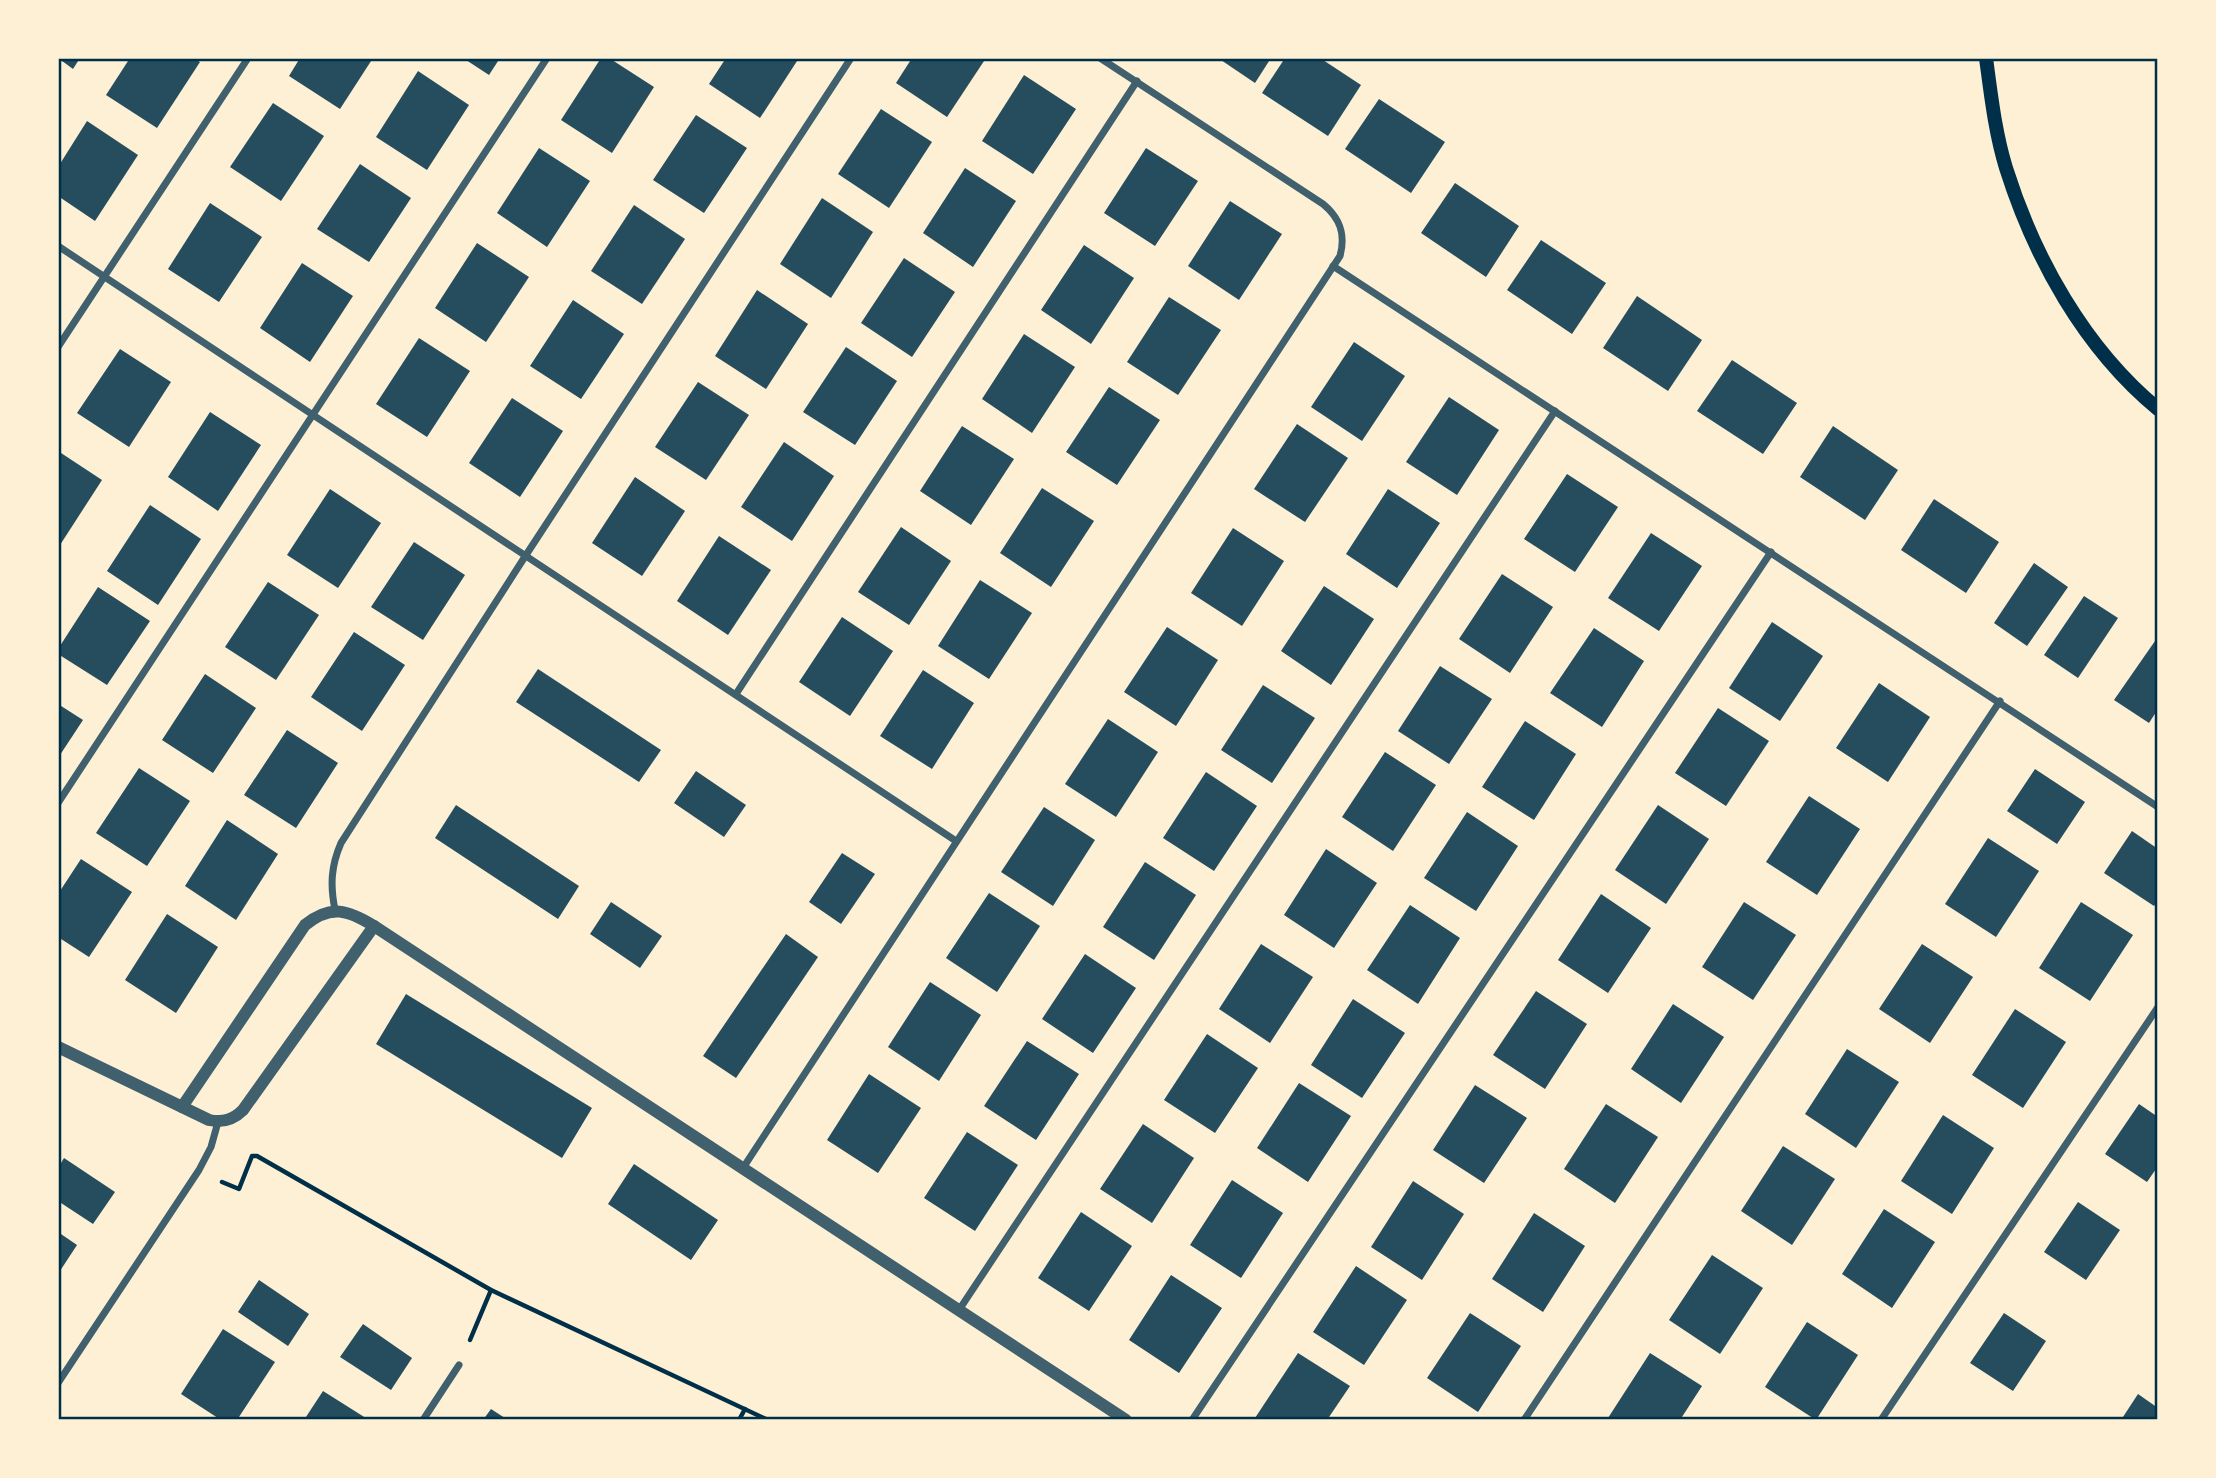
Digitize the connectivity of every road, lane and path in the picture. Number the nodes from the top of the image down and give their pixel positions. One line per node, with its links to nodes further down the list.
1 (248, 58): 9 (street)
2 (547, 58): 13 (street)
3 (851, 58): 15 (street)
4 (1100, 58): 6 (street)
5 (1986, 58): 11 (main road)
6 (1137, 82): 8 (street); 16 (street)
7 (58, 246): 9 (street)
8 (1333, 266): 12 (street); 20 (street)
9 (104, 276): 10 (street); 13 (street)
10 (58, 347)
11 (2158, 409)
12 (1555, 411): 14 (street); 30 (street)
13 (313, 414): 15 (street); 18 (street)
14 (1771, 552): 17 (street); 38 (street)
15 (526, 555): 16 (street); 21 (street)
16 (737, 694): 20 (street)
17 (2000, 701): 19 (street); 39 (street)
18 (58, 803)
19 (2158, 807)
20 (957, 841): 27 (street)
21 (335, 910): 22 (street); 25 (street)
22 (374, 926): 26 (street); 27 (street)
23 (2158, 1007): 40 (street)
24 (58, 1047): 25 (street)
25 (182, 1107): 26 (street)
26 (218, 1122): 28 (street)
27 (743, 1168): 30 (street)
28 (199, 1170): 29 (path); 32 (street)
29 (491, 1290): 31 (path); 33 (path)
30 (959, 1310): 37 (street)
31 (459, 1365): 34 (street)
32 (58, 1383)
33 (744, 1409): 35 (path); 36 (path)
34 (423, 1420)
35 (739, 1420)
36 (768, 1420)
37 (1126, 1420)
38 (1192, 1420)
39 (1524, 1420)
40 (1881, 1420)

